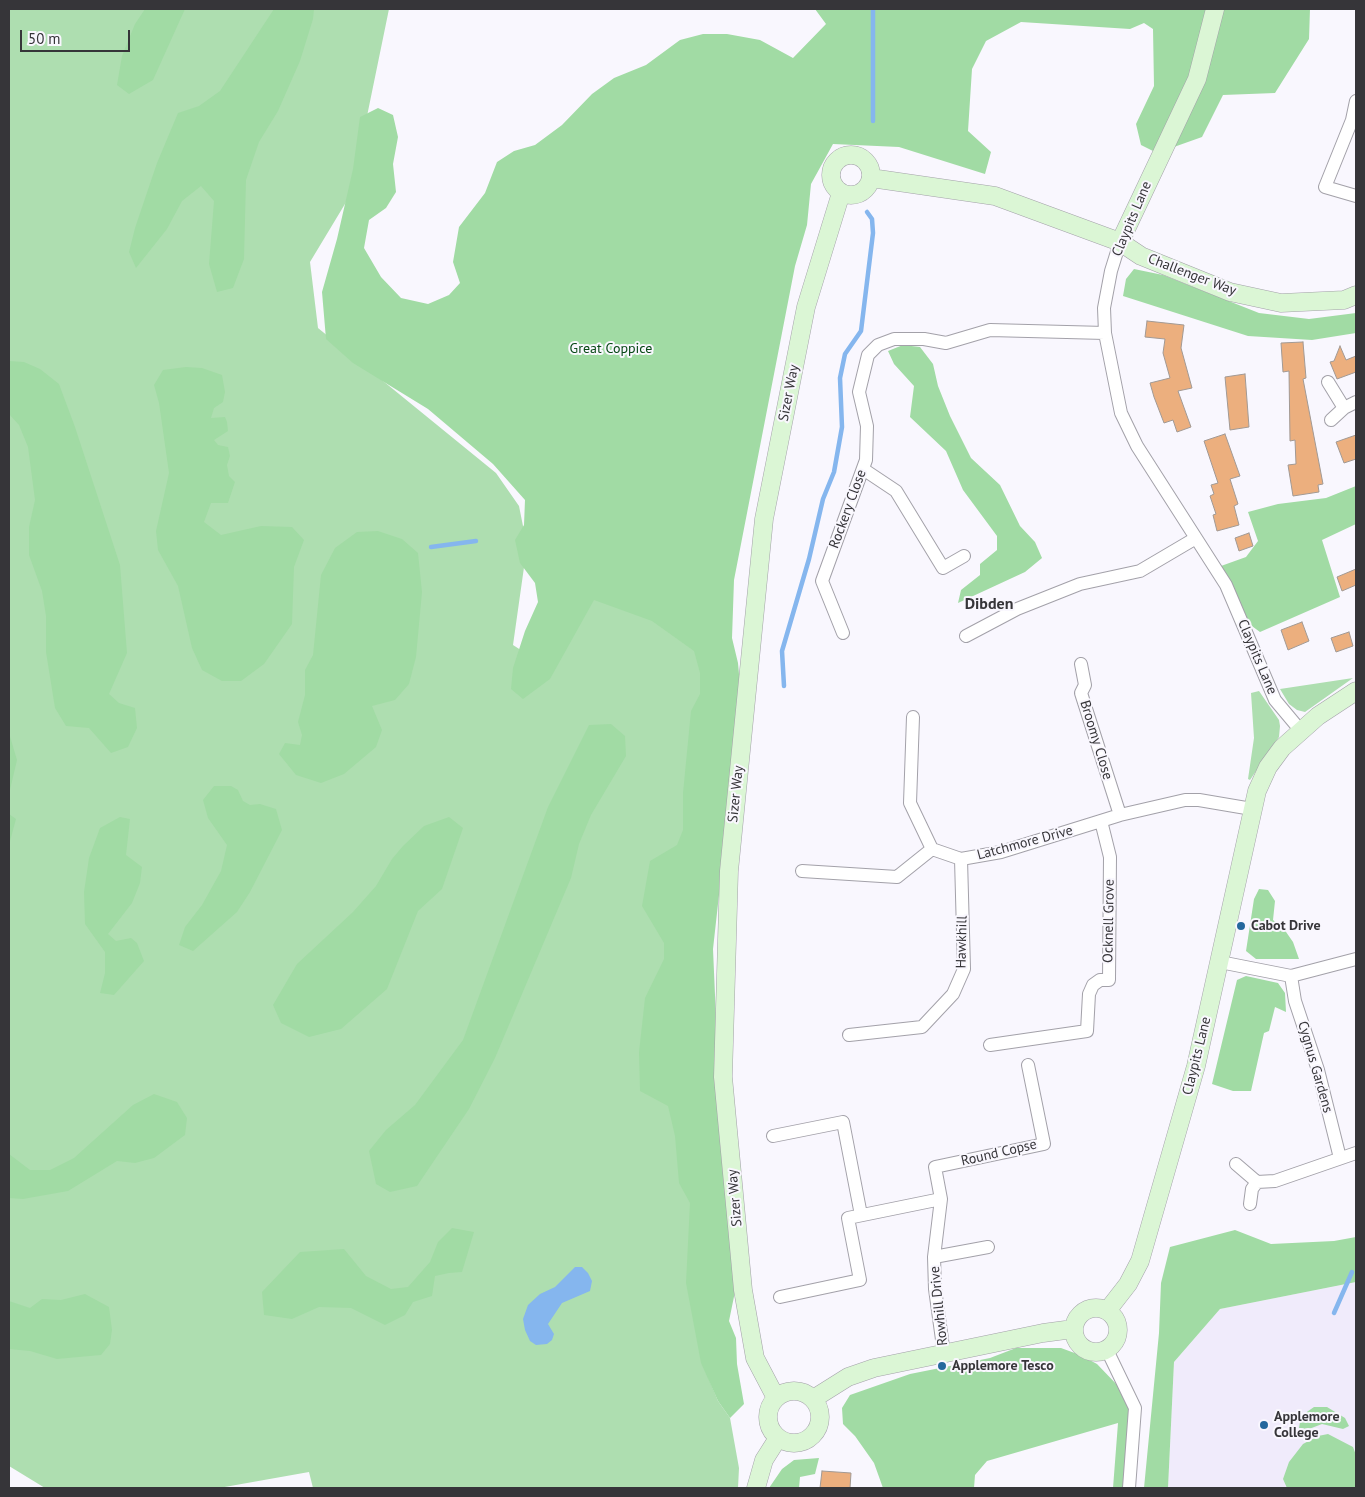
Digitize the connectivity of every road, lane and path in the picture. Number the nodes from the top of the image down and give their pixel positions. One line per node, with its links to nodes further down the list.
1 (1215, 9): 6 (street, Claypits Lane)
2 (1356, 101): 5 (street)
3 (871, 178): 4 (street); 4 (street); 6 (street)
4 (841, 194): 50 (street, Sizer Way)
5 (1356, 196)
6 (1120, 242): 7 (street, Challenger Way); 8 (street, Claypits Lane)
7 (1356, 295)
8 (1104, 333): 13 (street, Rockery Close); 14 (street, Claypits Lane)
9 (1328, 382): 11 (street)
10 (1356, 402): 11 (street)
11 (1344, 408): 12 (street)
12 (1331, 420)
13 (863, 470): 15 (street); 16 (street, Rockery Close)
14 (1196, 538): 17 (street); 21 (street, Claypits Lane)
15 (964, 556)
16 (843, 633)
17 (966, 636)
18 (1081, 664): 23 (street, Broomy Close)
19 (1356, 691): 21 (street)
20 (913, 717): 25 (street)
21 (1301, 731): 22 (street, Claypits Lane)
22 (1252, 809): 23 (street, Latchmore Drive); 29 (street, Claypits Lane)
23 (1120, 815): 24 (street, Latchmore Drive)
24 (1101, 821): 26 (street, Latchmore Drive); 32 (street, Ocknell Grove)
25 (932, 849): 26 (street, Latchmore Drive); 27 (street)
26 (962, 859): 31 (street, Hawkhill)
27 (802, 871)
28 (1356, 959): 30 (street)
29 (1220, 962): 30 (street); 46 (street, Claypits Lane)
30 (1291, 976): 36 (street, Cygnus Gardens)
31 (849, 1035)
32 (990, 1045)
33 (1028, 1065): 38 (street, Round Copse)
34 (773, 1136): 42 (street)
35 (1356, 1152): 36 (street)
36 (1340, 1158): 39 (street)
37 (1236, 1164): 39 (street)
38 (935, 1167): 40 (street, Rowhill Drive)
39 (1257, 1182): 41 (street)
40 (941, 1199): 42 (street); 44 (street, Rowhill Drive)
41 (1250, 1204)
42 (861, 1215): 45 (street)
43 (988, 1247): 44 (street)
44 (934, 1257): 49 (street, Rowhill Drive)
45 (780, 1297)
46 (1107, 1311): 47 (street); 48 (street)
47 (1073, 1329): 48 (street); 49 (street)
48 (1107, 1350): 54 (street)
49 (944, 1354): 51 (street)
50 (776, 1398): 51 (street); 52 (street)
51 (813, 1398): 52 (street)
52 (778, 1438): 53 (street)
53 (756, 1488)
54 (1129, 1488)

